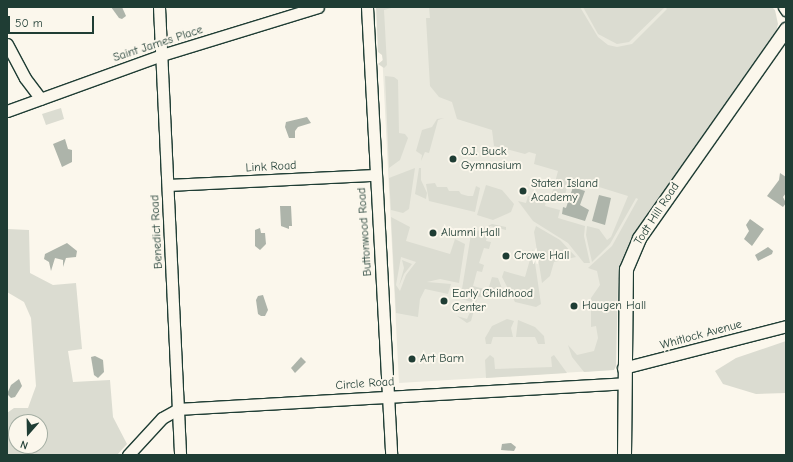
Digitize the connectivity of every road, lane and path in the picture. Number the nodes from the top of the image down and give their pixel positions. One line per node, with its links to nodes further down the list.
1 (159, 7): 8 (street, Benedict Road)
2 (318, 7): 8 (street, Saint James Place)
3 (367, 7): 11 (street, Buttonwood Road)
4 (784, 7): 5 (street)
5 (786, 10)
6 (786, 29): 14 (street, Todt Hill Road)
7 (7, 44): 9 (street)
8 (162, 55): 9 (street, Saint James Place); 12 (street, Benedict Road)
9 (41, 99): 10 (street, Saint James Place)
10 (7, 111)
11 (375, 175): 12 (street, Link Road); 16 (street, Buttonwood Road)
12 (168, 185): 17 (street, Benedict Road)
13 (786, 326): 14 (street, Whitlock Avenue)
14 (623, 368): 15 (street, Todt Hill Road)
15 (623, 383): 16 (street, Circle Road); 21 (street, Todt Hill Road)
16 (388, 395): 17 (street, Circle Road); 20 (street, Buttonwood Road)
17 (178, 409): 18 (street, Circle Road); 19 (street, Benedict Road)
18 (128, 455)
19 (180, 455)
20 (391, 455)
21 (624, 455)

